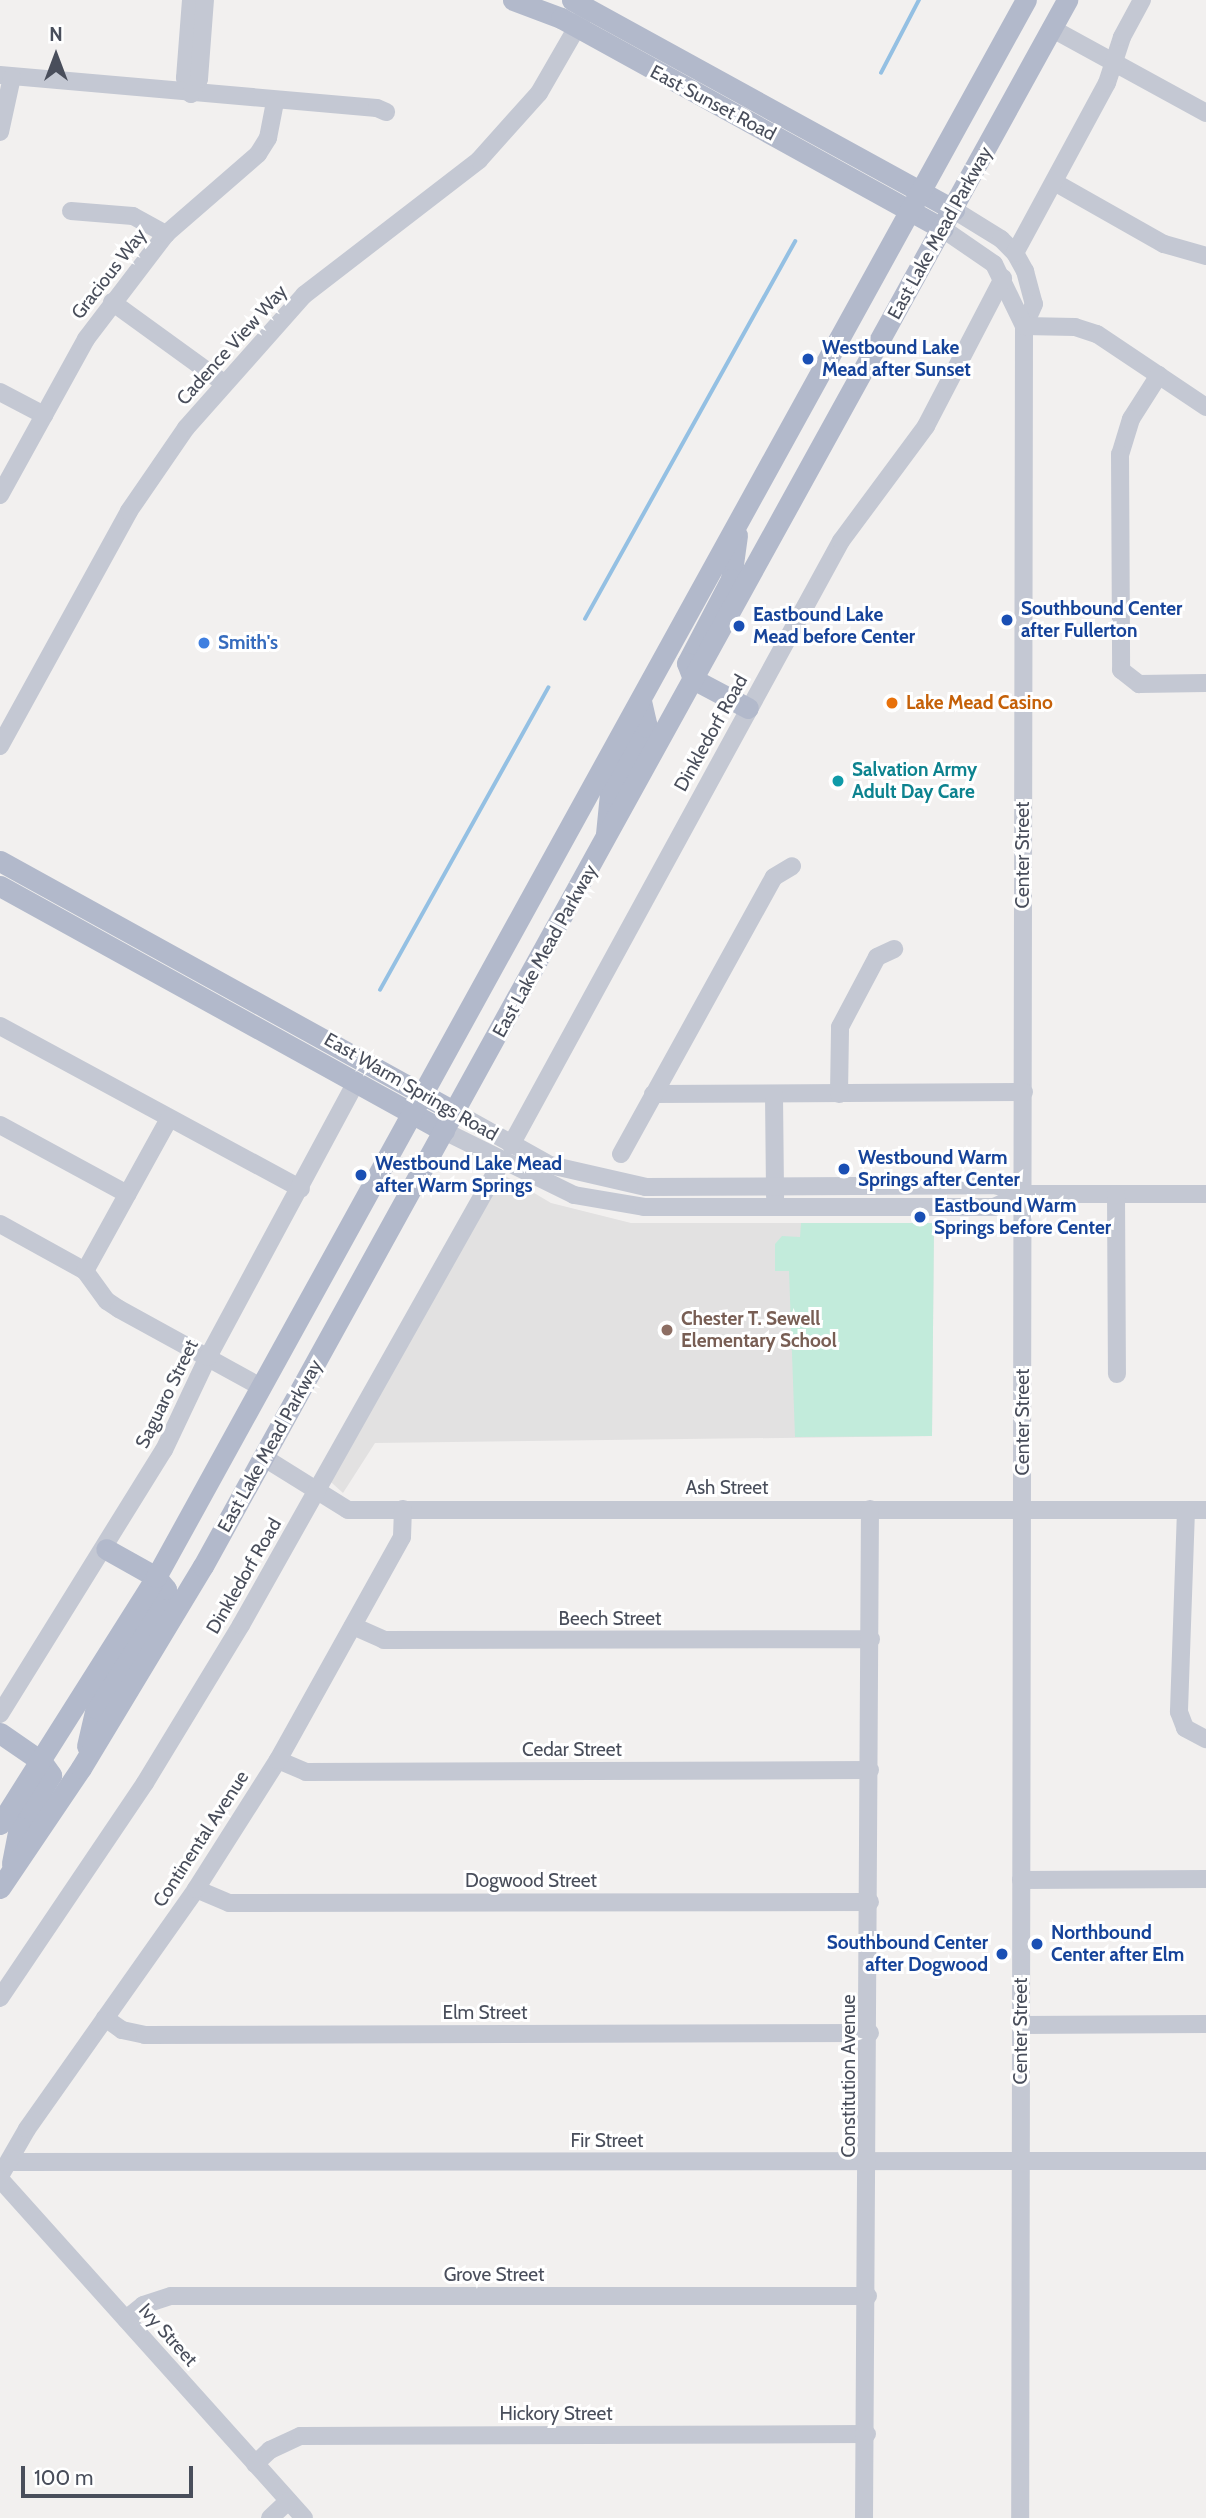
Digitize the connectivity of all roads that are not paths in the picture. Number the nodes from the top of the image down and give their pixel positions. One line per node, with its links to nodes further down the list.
1 (191, 0): 12 (street)
2 (205, 0): 12 (street)
3 (513, 0): 8 (main road, East Sunset Road)
4 (1026, 0): 18 (main road, East Lake Mead Parkway)
5 (1067, 0): 9 (main road, East Lake Mead Parkway)
6 (1142, 0): 10 (street)
7 (584, 3): 8 (street, Cadence View Way); 18 (main road, East Sunset Road)
8 (576, 28): 21 (main road, East Sunset Road); 30 (street, Cadence View Way)
9 (1051, 29): 10 (street); 19 (main road, East Lake Mead Parkway)
10 (1115, 60): 15 (street); 17 (street)
11 (6, 76): 12 (street); 16 (street)
12 (191, 94): 13 (street)
13 (275, 101): 14 (street); 23 (street, Gracious Way)
14 (386, 112)
15 (1206, 113)
16 (0, 132)
17 (1056, 183): 24 (street); 25 (street)
18 (921, 191): 19 (main road, Center Street); 21 (main road, East Lake Mead Parkway)
19 (954, 210): 22 (main road, East Lake Mead Parkway); 24 (street, Center Street)
20 (71, 211): 23 (street)
21 (910, 211): 22 (main road, Center Street); 35 (main road, East Lake Mead Parkway)
22 (943, 229): 26 (street, Center Street); 36 (main road, East Lake Mead Parkway)
23 (166, 234): 27 (street, Gracious Way)
24 (1015, 253): 28 (street, Center Street)
25 (1206, 256)
26 (1003, 278): 28 (street, Center Street); 39 (street, Dinkledorf Road)
27 (112, 302): 30 (street); 33 (street, Gracious Way)
28 (1024, 326): 29 (street); 50 (street, Center Street)
29 (1160, 375): 32 (street); 37 (street)
30 (223, 383): 40 (street, Cadence View Way)
31 (0, 392): 33 (street)
32 (1206, 407)
33 (44, 415): 34 (street, Gracious Way)
34 (0, 495)
35 (738, 523): 36 (main road); 38 (main road, East Lake Mead Parkway)
36 (693, 680): 39 (main road); 41 (main road, East Lake Mead Parkway)
37 (1206, 683)
38 (641, 700): 41 (main road); 51 (main road, East Lake Mead Parkway)
39 (748, 708): 59 (street, Dinkledorf Road)
40 (0, 746)
41 (605, 843): 57 (main road, East Lake Mead Parkway)
42 (0, 860): 45 (main road, East Warm Springs Road)
43 (792, 866): 52 (street)
44 (0, 886): 47 (main road, East Warm Springs Road)
45 (128, 930): 47 (main road); 51 (main road, East Warm Springs Road)
46 (894, 949): 53 (street)
47 (116, 950): 49 (main road, East Warm Springs Road)
48 (0, 1026): 56 (street)
49 (356, 1082): 55 (main road, East Warm Springs Road); 63 (street, Saguaro Street)
50 (1024, 1092): 53 (street); 65 (street, Center Street)
51 (425, 1094): 55 (main road, East Lake Mead Parkway); 57 (main road, East Warm Springs Road)
52 (653, 1094): 54 (street); 60 (street)
53 (839, 1094): 54 (street)
54 (774, 1095): 62 (street)
55 (414, 1114): 57 (main road, East Warm Springs Road); 73 (main road, East Lake Mead Parkway)
56 (169, 1119): 63 (street); 64 (street)
57 (449, 1122): 59 (street, East Warm Springs Road); 61 (street, East Warm Springs Road); 74 (main road, East Lake Mead Parkway)
58 (0, 1125): 64 (street)
59 (511, 1145): 62 (street, East Warm Springs Road)
60 (621, 1154)
61 (502, 1161): 68 (street, East Warm Springs Road); 75 (street, Dinkledorf Road)
62 (775, 1187): 65 (street, East Warm Springs Road); 68 (street)
63 (301, 1189): 71 (street, Saguaro Street)
64 (127, 1194): 70 (street)
65 (1023, 1194): 66 (street, East Warm Springs Road); 68 (street, East Warm Springs Road); 76 (street, Center Street)
66 (1116, 1194): 67 (street, East Warm Springs Road); 72 (street)
67 (1206, 1194)
68 (775, 1209)
69 (0, 1224): 70 (street)
70 (85, 1271): 71 (street)
71 (208, 1357): 73 (street); 81 (street, Saguaro Street)
72 (1117, 1374)
73 (261, 1387): 82 (main road, East Lake Mead Parkway)
74 (264, 1457): 75 (street, Ash Street); 90 (main road, East Lake Mead Parkway)
75 (317, 1491): 77 (street, Ash Street); 98 (street, Dinkledorf Road)
76 (1022, 1507): 78 (street, Ash Street); 79 (street, Ash Street); 95 (street, Center Street)
77 (402, 1509): 78 (street, Ash Street); 83 (street, Continental Avenue)
78 (870, 1509): 84 (street, Constitution Avenue)
79 (1186, 1510): 80 (street, Ash Street); 87 (street)
80 (1206, 1510)
81 (106, 1549): 82 (main road); 85 (street, Saguaro Street)
82 (156, 1577): 89 (main road, East Lake Mead Parkway); 90 (main road)
83 (352, 1626): 84 (street, Beech Street); 88 (street, Continental Avenue)
84 (871, 1639): 91 (street, Constitution Avenue)
85 (0, 1714)
86 (0, 1733): 89 (main road)
87 (1206, 1739)
88 (278, 1760): 91 (street, Cedar Street); 96 (street, Continental Avenue)
89 (42, 1762): 92 (main road, East Lake Mead Parkway); 94 (main road)
90 (81, 1768): 94 (main road, East Lake Mead Parkway)
91 (870, 1770): 97 (street, Constitution Avenue)
92 (0, 1824)
93 (1206, 1879): 95 (street)
94 (5, 1880)
95 (1021, 1880): 101 (street, Center Street)
96 (196, 1889): 97 (street, Dogwood Street); 99 (street, Continental Avenue)
97 (870, 1902): 102 (street, Constitution Avenue)
98 (0, 1998)
99 (105, 2018): 102 (street, Elm Street); 106 (street, Continental Avenue)
100 (1206, 2024): 101 (street)
101 (1021, 2025): 103 (street, Center Street)
102 (870, 2033): 105 (street, Constitution Avenue)
103 (1021, 2161): 104 (street, Fir Street); 105 (street, Fir Street); 115 (street, Center Street)
104 (1206, 2161)
105 (870, 2162): 106 (street, Fir Street); 107 (street, Constitution Avenue)
106 (3, 2172): 108 (street, Ivy Street)
107 (868, 2296): 108 (street, Grove Street); 109 (street, Constitution Avenue)
108 (127, 2319): 110 (street, Ivy Street)
109 (867, 2434): 110 (street, Hickory Street); 114 (street, Constitution Avenue)
110 (255, 2463): 111 (street, Ivy Street)
111 (288, 2501): 112 (street); 113 (street, Ivy Street)
112 (270, 2518)
113 (304, 2518)
114 (864, 2518)
115 (1020, 2518)

